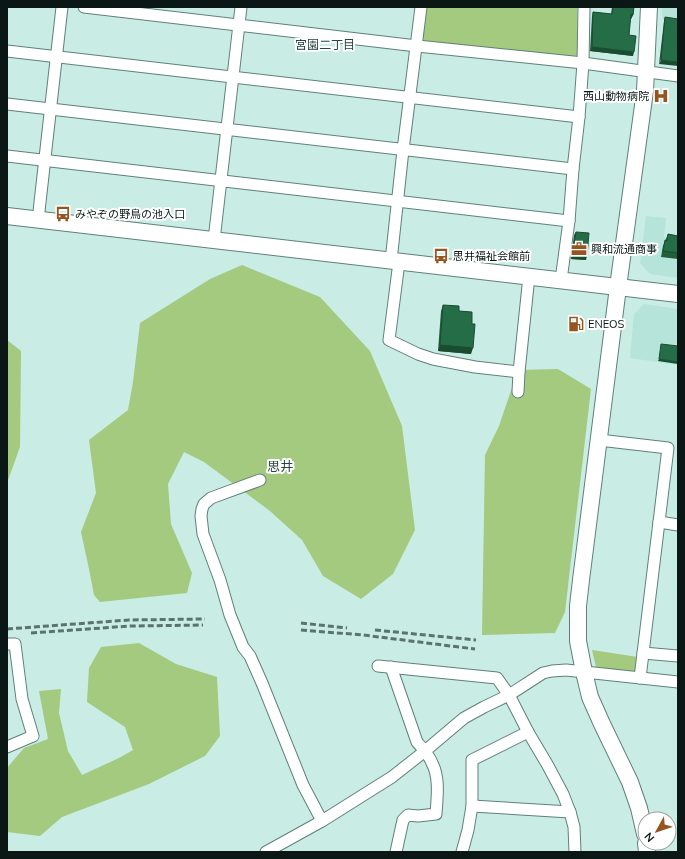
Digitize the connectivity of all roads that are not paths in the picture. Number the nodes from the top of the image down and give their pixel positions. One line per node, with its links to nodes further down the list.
1 (62, 7): 10 (street)
2 (84, 7): 7 (street)
3 (241, 7): 7 (street)
4 (421, 7): 8 (street)
5 (584, 7): 11 (street)
6 (649, 7): 12 (street)
7 (238, 25): 8 (street); 14 (street)
8 (417, 46): 11 (street); 15 (street)
9 (7, 51): 10 (street)
10 (57, 56): 14 (street); 17 (street)
11 (583, 63): 12 (street); 18 (street)
12 (646, 72): 13 (street); 33 (street)
13 (678, 76)
14 (232, 77): 15 (street); 19 (street)
15 (411, 98): 18 (street); 20 (street)
16 (7, 104): 17 (street)
17 (50, 109): 19 (street); 22 (street)
18 (579, 117): 23 (street)
19 (227, 130): 20 (street); 24 (street)
20 (404, 150): 23 (street); 25 (street)
21 (7, 156): 22 (street)
22 (45, 160): 24 (street); 27 (street)
23 (573, 169): 28 (street)
24 (221, 182): 25 (street); 29 (street)
25 (398, 201): 28 (street); 30 (street)
26 (7, 216): 27 (street)
27 (38, 220): 29 (street)
28 (568, 221): 32 (street)
29 (214, 240): 30 (street)
30 (395, 261): 31 (street); 35 (street)
31 (529, 276): 32 (street); 35 (street)
32 (561, 280): 33 (street)
33 (618, 287): 34 (street); 37 (street)
34 (678, 294)
35 (519, 372): 36 (street)
36 (518, 392)
37 (599, 440): 39 (street); 46 (street)
38 (260, 480): 56 (street)
39 (659, 522): 40 (street); 42 (street)
40 (678, 525)
41 (7, 644): 51 (street)
42 (643, 653): 43 (street); 47 (street)
43 (678, 656)
44 (378, 666): 45 (street)
45 (391, 667): 49 (street); 52 (street)
46 (584, 672): 47 (street); 49 (street); 54 (street)
47 (640, 678): 48 (street)
48 (678, 682)
49 (509, 695): 50 (street); 52 (street)
50 (528, 732): 53 (street); 55 (street)
51 (7, 747)
52 (425, 751): 56 (street); 58 (street)
53 (472, 806): 55 (street); 59 (street)
54 (640, 811)
55 (570, 812): 60 (street)
56 (322, 821): 57 (street)
57 (266, 852)
58 (396, 852)
59 (462, 852)
60 (576, 852)

